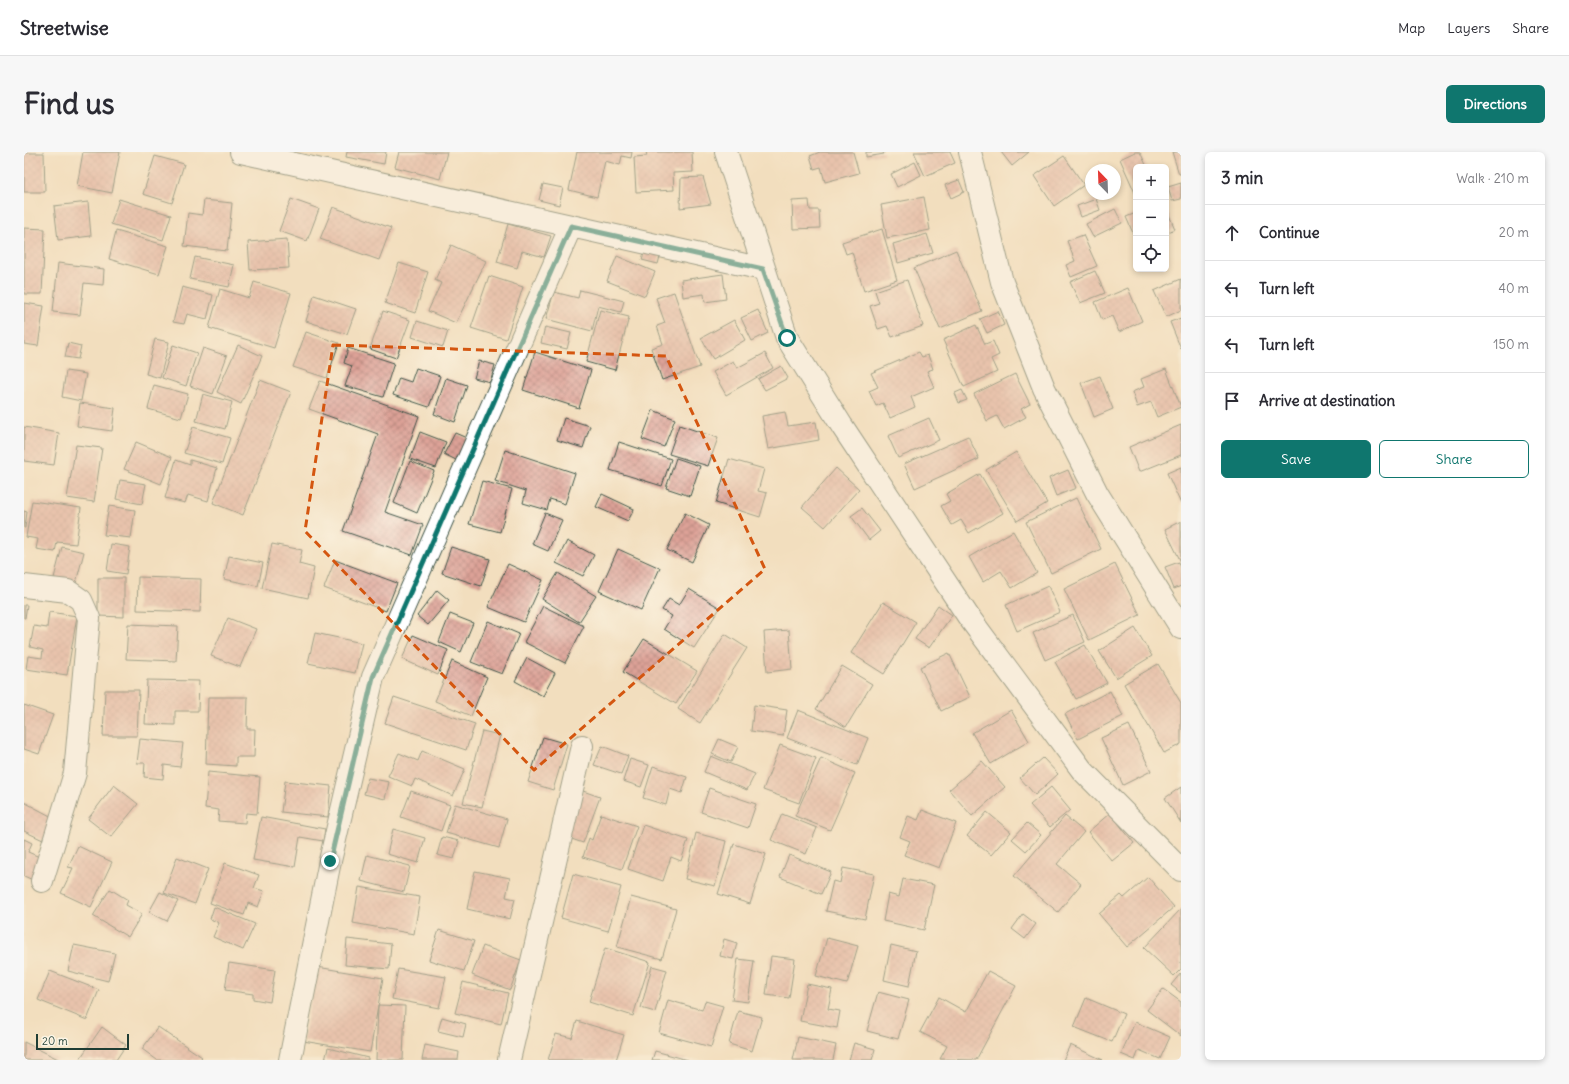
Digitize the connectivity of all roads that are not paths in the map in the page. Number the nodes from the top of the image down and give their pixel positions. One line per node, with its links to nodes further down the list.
1 (241, 152): 4 (street)
2 (726, 152): 5 (street)
3 (970, 152): 7 (street)
4 (571, 226): 5 (street); 11 (street)
5 (763, 269): 9 (street)
6 (24, 586): 10 (street)
7 (1181, 628)
8 (582, 746): 12 (street)
9 (1181, 870)
10 (42, 881)
11 (290, 1060)
12 (509, 1060)

